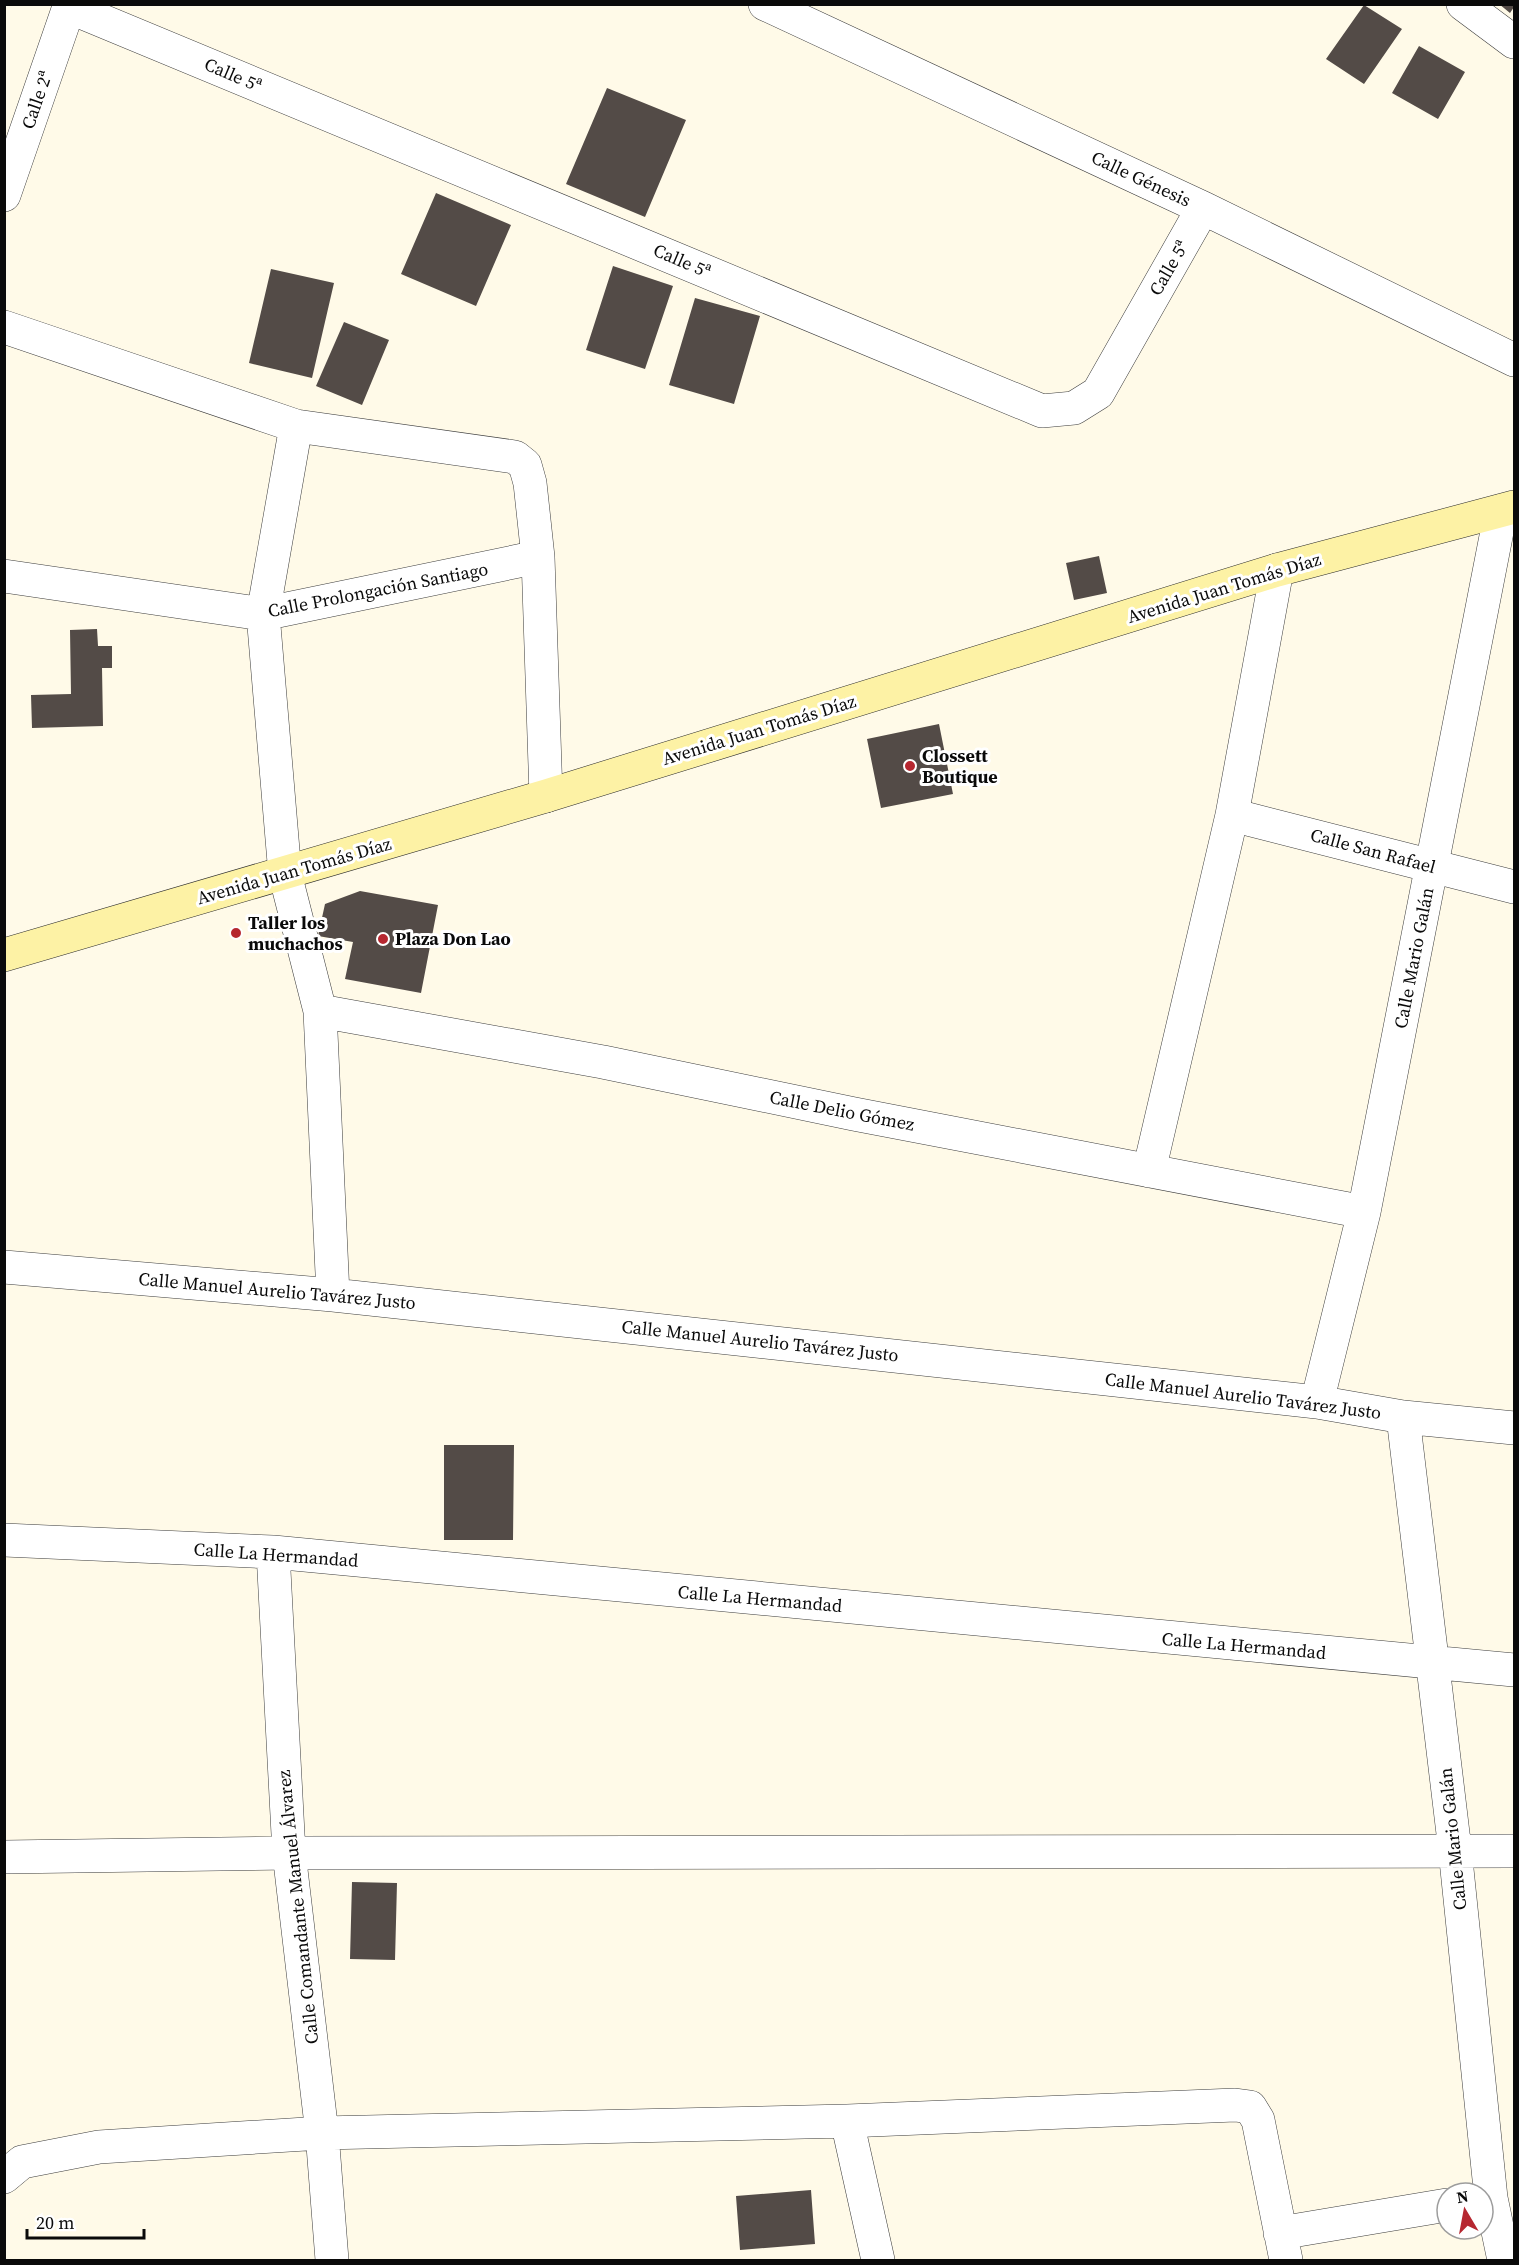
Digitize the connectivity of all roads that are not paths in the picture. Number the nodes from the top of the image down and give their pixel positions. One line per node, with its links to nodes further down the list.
1 (765, 4): 6 (street, Calle Génesis)
2 (1463, 4): 4 (street)
3 (69, 6): 5 (street, Calle 2ª); 6 (street, Calle 5ª)
4 (1515, 42)
5 (4, 195)
6 (1203, 208): 8 (street, Calle Génesis)
7 (4, 327): 9 (street)
8 (1515, 360)
9 (297, 426): 11 (street); 14 (street)
10 (1508, 509): 12 (street, Avenida Juan Tomás Díaz); 17 (street, Calle Mario Galán)
11 (538, 557): 14 (street, Calle Prolongación Santiago); 15 (street)
12 (1277, 570): 15 (street, Avenida Juan Tomás Díaz); 16 (street)
13 (4, 576): 14 (street, Calle Prolongación Santiago)
14 (263, 614): 18 (street)
15 (546, 796): 18 (street, Avenida Juan Tomás Díaz)
16 (1232, 815): 17 (street, Calle San Rafael); 22 (street)
17 (1432, 867): 19 (street, Calle San Rafael); 23 (street, Calle Mario Galán)
18 (285, 874): 20 (street, Avenida Juan Tomás Díaz); 21 (street)
19 (1515, 887)
20 (4, 955)
21 (320, 1011): 22 (street, Calle Delio Gómez); 25 (street)
22 (1149, 1171): 23 (street, Calle Delio Gómez)
23 (1364, 1212): 26 (street, Calle Mario Galán)
24 (4, 1267): 25 (street, Calle Manuel Aurelio Tavárez Justo)
25 (333, 1295): 26 (street, Calle Manuel Aurelio Tavárez Justo)
26 (1317, 1402): 27 (street, Calle Manuel Aurelio Tavárez Justo)
27 (1403, 1417): 28 (street, Calle Manuel Aurelio Tavárez Justo); 31 (street, Calle Mario Galán)
28 (1515, 1428)
29 (4, 1540): 30 (street, Calle La Hermandad)
30 (273, 1552): 31 (street, Calle La Hermandad); 35 (street, Calle Comandante Manuel Álvarez)
31 (1433, 1664): 32 (street, Calle La Hermandad); 33 (street, Calle Mario Galán)
32 (1515, 1670)
33 (1455, 1850): 34 (street); 35 (street); 40 (street, Calle Mario Galán)
34 (1515, 1851)
35 (289, 1853): 36 (street); 38 (street, Calle Comandante Manuel Álvarez)
36 (4, 1857)
37 (847, 2121): 38 (street); 42 (street); 44 (street)
38 (322, 2133): 39 (street); 43 (street, Calle Comandante Manuel Álvarez)
39 (4, 2177)
40 (1496, 2198): 45 (street, Calle Mario Galán)
41 (1435, 2208): 42 (street)
42 (1283, 2247)
43 (332, 2260)
44 (878, 2260)
45 (1504, 2260)

